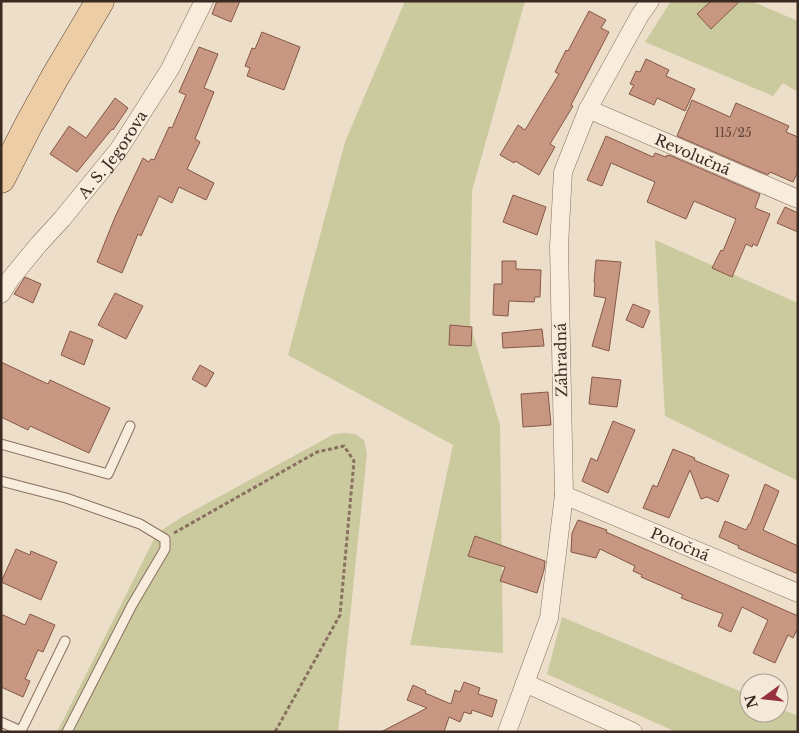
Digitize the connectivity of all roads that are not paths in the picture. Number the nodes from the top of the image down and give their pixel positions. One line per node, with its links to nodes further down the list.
1 (100, 1): 5 (main road)
2 (204, 1): 7 (street, A. S. Jegorova)
3 (650, 1): 4 (street, Záhradná)
4 (588, 109): 6 (street, Revolučná); 11 (street, Záhradná)
5 (1, 179)
6 (798, 199)
7 (1, 294)
8 (130, 426): 9 (lane)
9 (1, 444)
10 (1, 481): 16 (lane)
11 (564, 495): 12 (street, Potočná); 14 (street, Záhradná)
12 (798, 593)
13 (64, 641): 15 (lane)
14 (525, 683): 17 (street, Záhradná); 18 (street)
15 (1, 722)
16 (67, 732)
17 (507, 732)
18 (633, 732)

